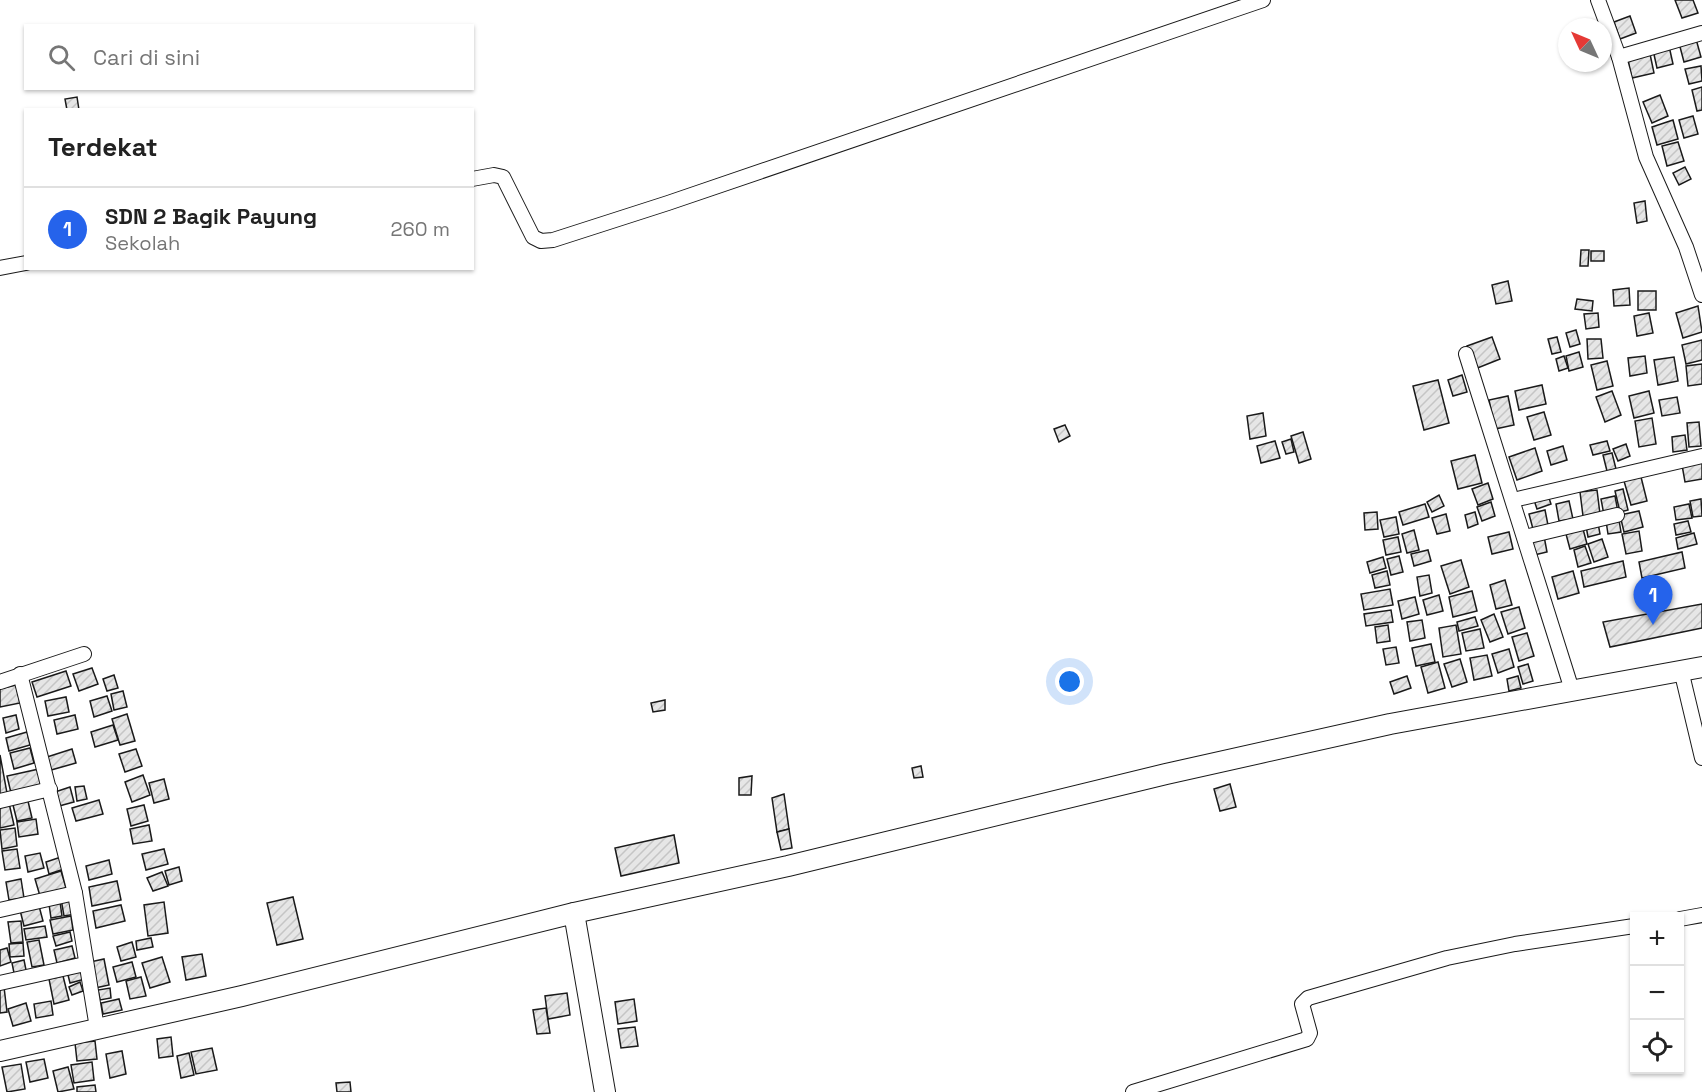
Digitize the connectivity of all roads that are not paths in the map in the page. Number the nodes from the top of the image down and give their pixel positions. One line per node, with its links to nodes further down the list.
1 (1263, 0): 5 (street)
2 (1598, 0): 4 (street)
3 (1702, 33): 4 (street)
4 (1619, 57): 8 (street)
5 (474, 179)
6 (24, 263): 7 (street)
7 (0, 268)
8 (1702, 295)
9 (1466, 354): 11 (street)
10 (1702, 456): 11 (street)
11 (1514, 500): 13 (street)
12 (1617, 515): 13 (street)
13 (1525, 537): 19 (street)
14 (84, 654): 17 (street)
15 (1702, 667): 16 (street)
16 (1681, 670): 19 (street); 20 (street)
17 (20, 674): 18 (street); 21 (street)
18 (0, 682)
19 (1572, 690): 25 (street)
20 (1702, 758)
21 (50, 789): 22 (street); 23 (street)
22 (0, 801)
23 (75, 893): 24 (street); 29 (street)
24 (0, 910)
25 (574, 913): 31 (street); 33 (street)
26 (1702, 915): 27 (street)
27 (1684, 918)
28 (1630, 927): 34 (street)
29 (85, 964): 30 (street); 31 (street)
30 (0, 983)
31 (97, 1028): 32 (street)
32 (0, 1051)
33 (606, 1092)
34 (1133, 1092)

